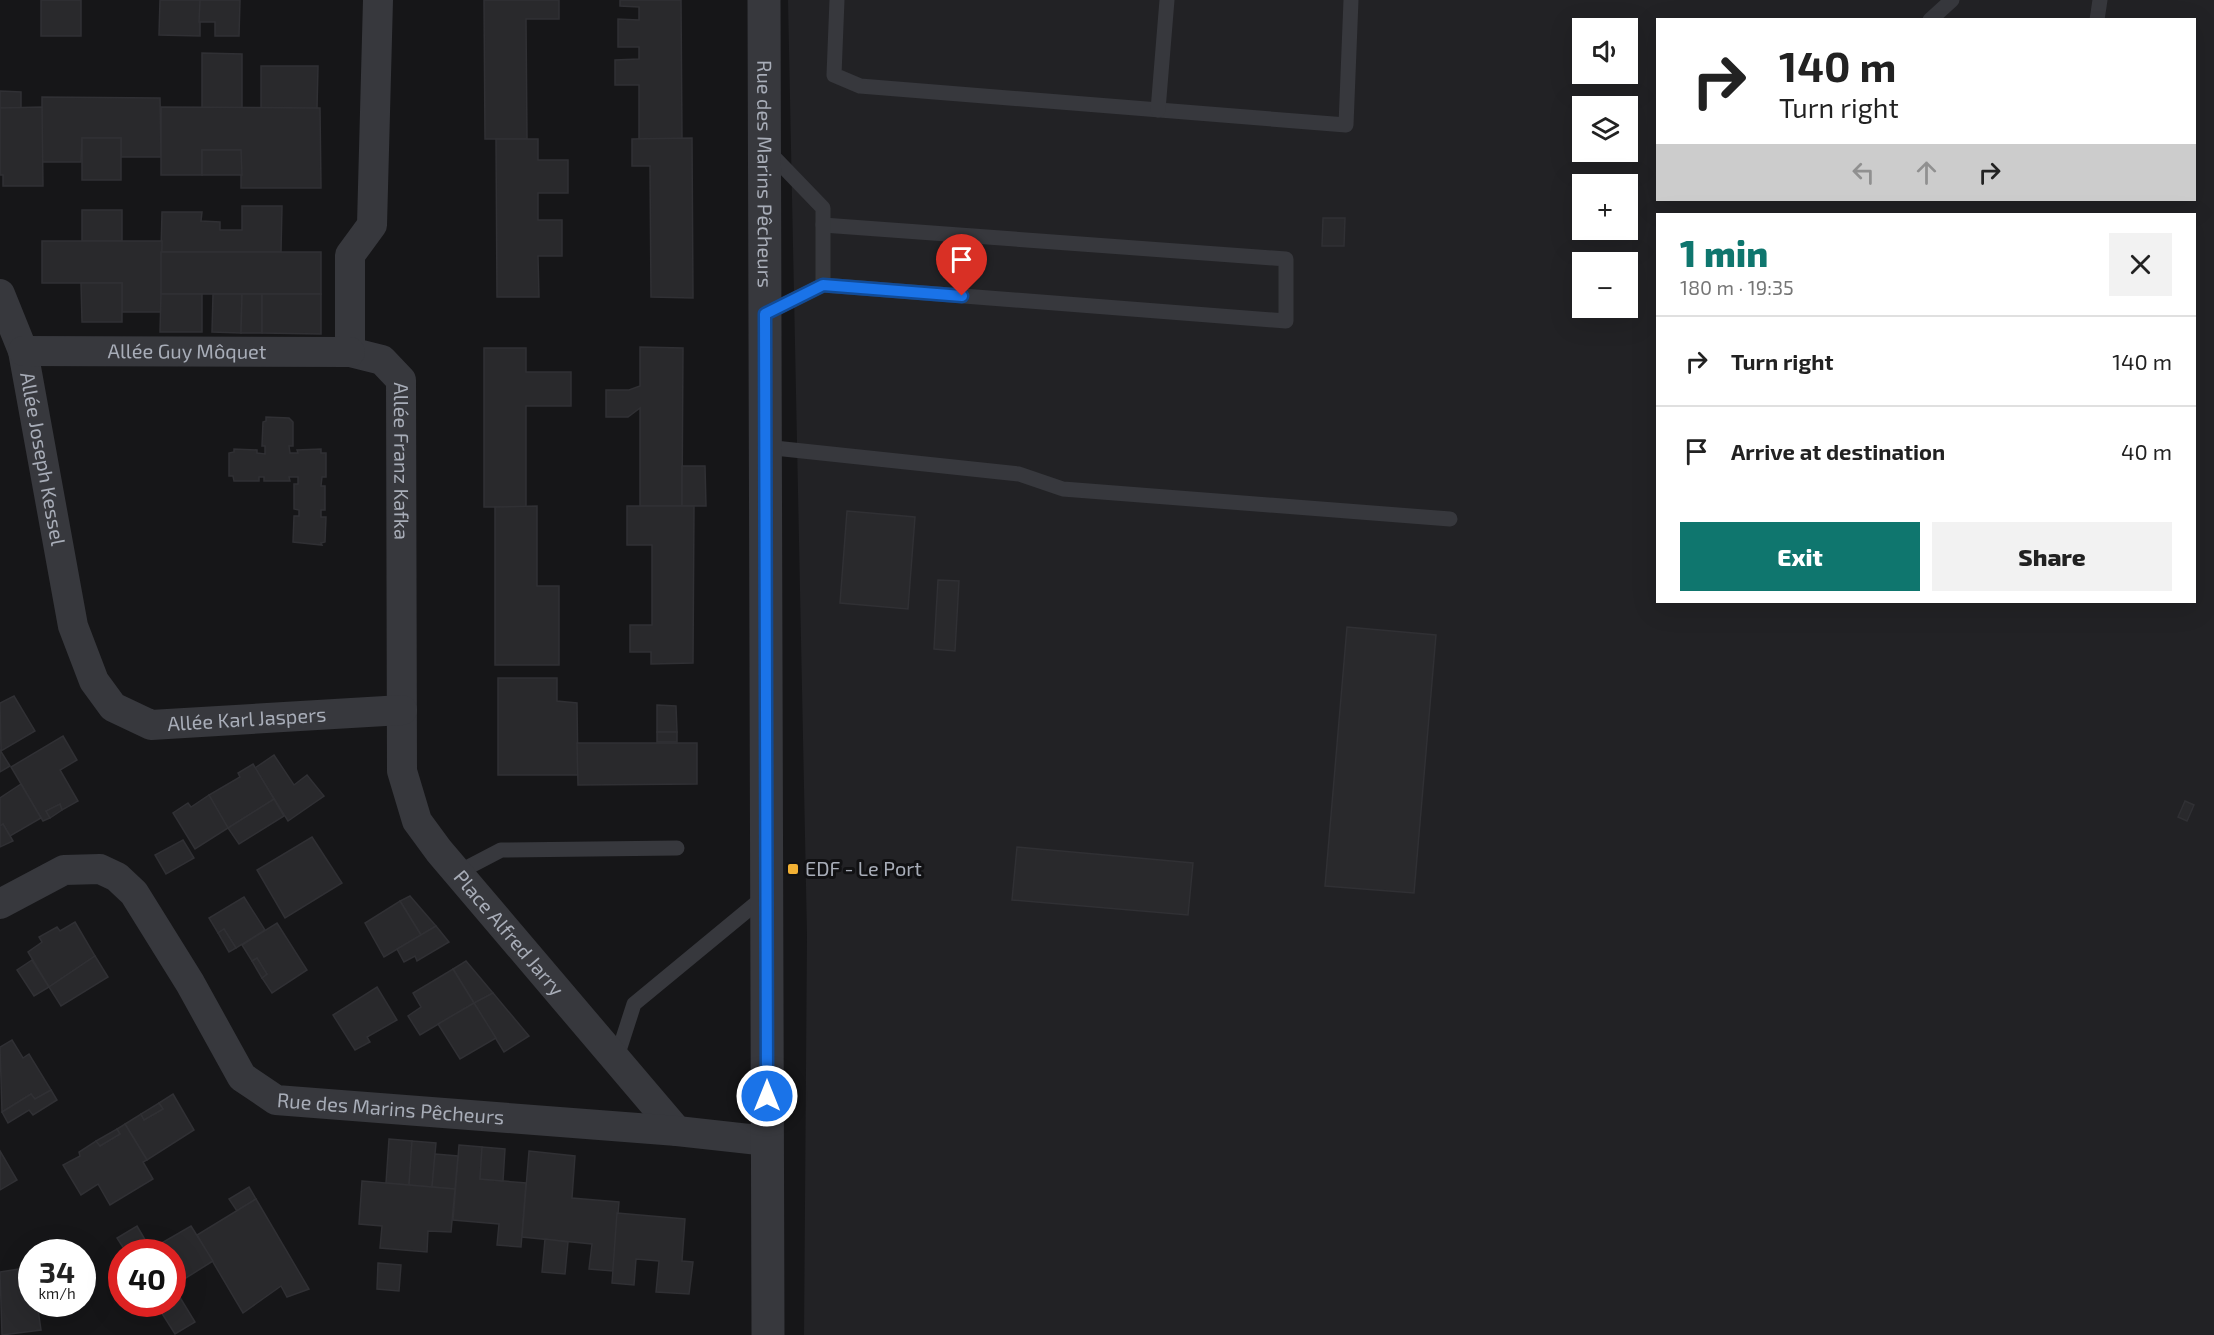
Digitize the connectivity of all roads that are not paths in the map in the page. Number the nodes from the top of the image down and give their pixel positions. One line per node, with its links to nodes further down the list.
1 (378, 0): 17 (street)
2 (764, 0): 11 (street, Rue des Marins Pêcheurs)
3 (837, 0): 10 (lane)
4 (1167, 0): 10 (lane)
5 (1351, 0): 10 (lane)
6 (1952, 0): 8 (lane)
7 (2100, 0): 9 (lane)
8 (1932, 18)
9 (2097, 18)
10 (1158, 110)
11 (765, 148): 12 (lane); 15 (street, Rue des Marins Pêcheurs)
12 (823, 225): 13 (lane); 13 (lane)
13 (823, 285): 15 (lane)
14 (0, 294): 16 (street, Allée Joseph Kessel)
15 (765, 314): 18 (street, Rue des Marins Pêcheurs)
16 (23, 351): 17 (street, Allée Guy Môquet); 20 (street, Allée Joseph Kessel)
17 (350, 352): 21 (street, Allée Franz Kafka)
18 (765, 447): 19 (lane); 24 (street, Rue des Marins Pêcheurs)
19 (1450, 519)
20 (73, 627): 21 (street, Allée Karl Jaspers)
21 (402, 710): 23 (street, Place Alfred Jarry)
22 (677, 848): 23 (lane)
23 (457, 873): 26 (street, Place Alfred Jarry)
24 (766, 895): 26 (lane); 28 (street, Rue des Marins Pêcheurs)
25 (0, 904): 27 (street, Rue des Marins Pêcheurs)
26 (616, 1060): 27 (street, Place Alfred Jarry)
27 (677, 1131): 28 (street, Rue des Marins Pêcheurs)
28 (767, 1141): 29 (street, Rue des Marins Pêcheurs)
29 (768, 1335)

